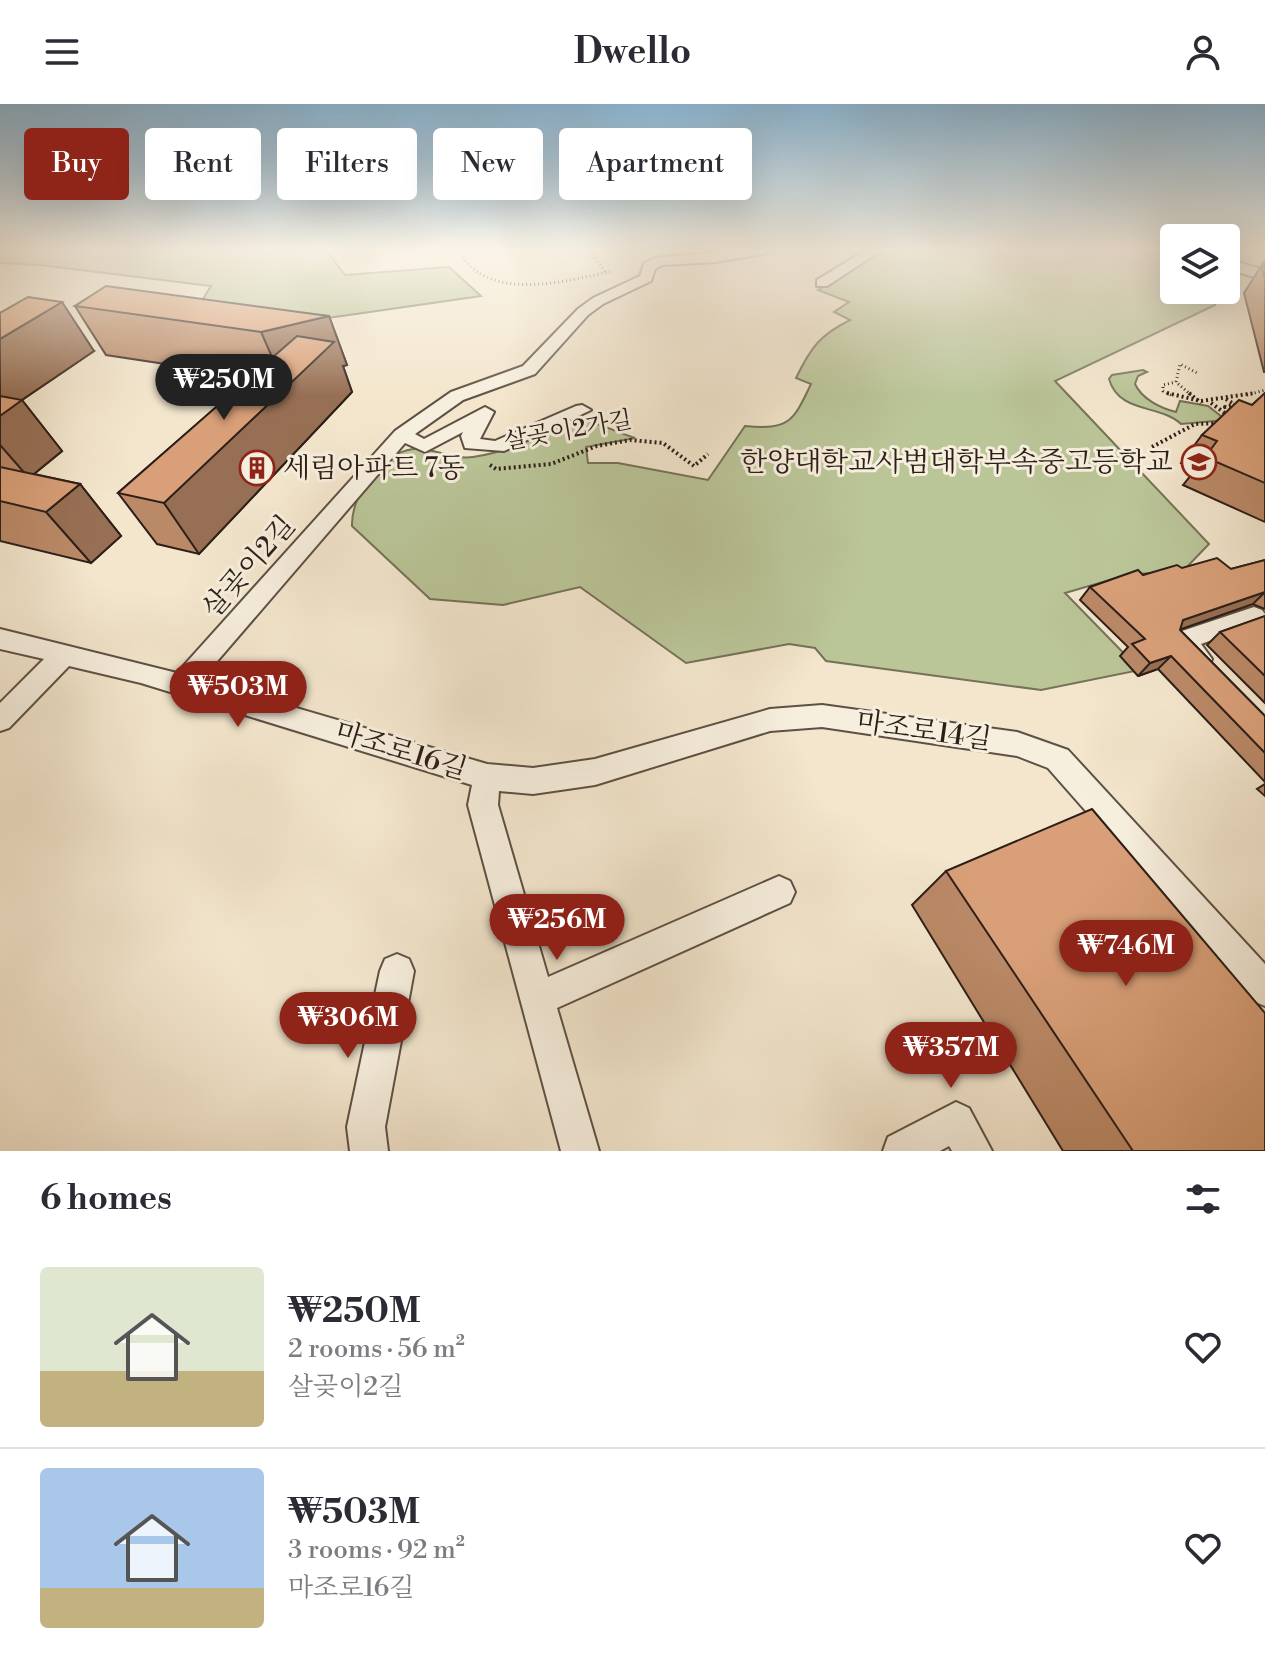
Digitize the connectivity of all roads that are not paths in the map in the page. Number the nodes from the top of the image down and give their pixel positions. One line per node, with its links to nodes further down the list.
1 (602, 299): 3 (street, 살곶이2길)
2 (582, 410): 3 (street, 살곶이2가길)
3 (402, 435): 8 (street, 살곶이2길)
4 (1254, 616): 7 (street)
5 (0, 639): 6 (street, 마조로16길)
6 (64, 655): 8 (street, 마조로16길); 9 (street)
7 (1213, 672)
8 (181, 686): 10 (street, 마조로16길)
9 (0, 720)
10 (487, 777): 13 (street, 마조로14길); 14 (street, 마조로16길)
11 (779, 892): 14 (street)
12 (397, 971): 15 (street)
13 (1265, 989)
14 (538, 999): 16 (street, 마조로16길)
15 (369, 1151)
16 (580, 1151)
17 (902, 1151): 18 (street)
18 (973, 1151)

